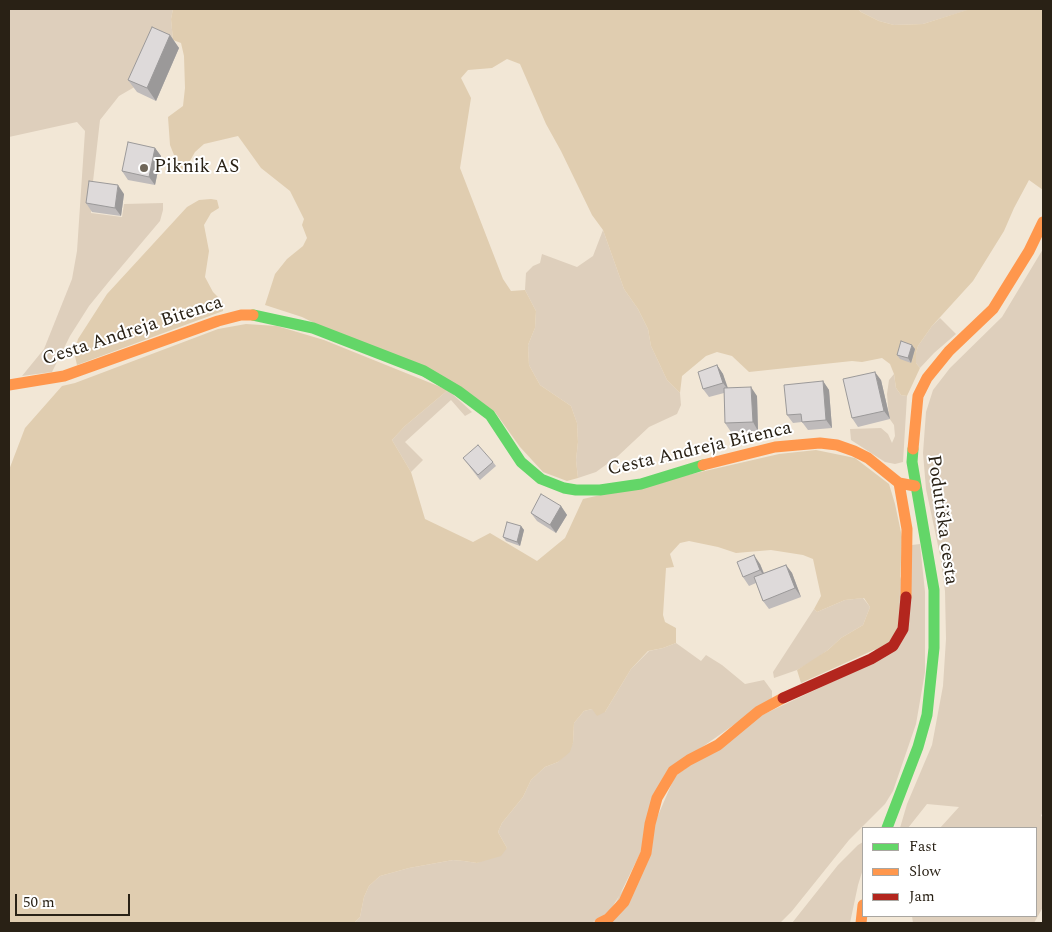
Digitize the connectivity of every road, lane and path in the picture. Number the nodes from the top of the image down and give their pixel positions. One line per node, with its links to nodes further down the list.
1 (1043, 222): 4 (street, Podutiška cesta)
2 (9, 385): 3 (street, Cesta Andreja Bitenca)
3 (899, 483): 4 (street, Cesta Andreja Bitenca); 6 (street)
4 (915, 486): 5 (street, Podutiška cesta)
5 (887, 827)
6 (600, 923)

